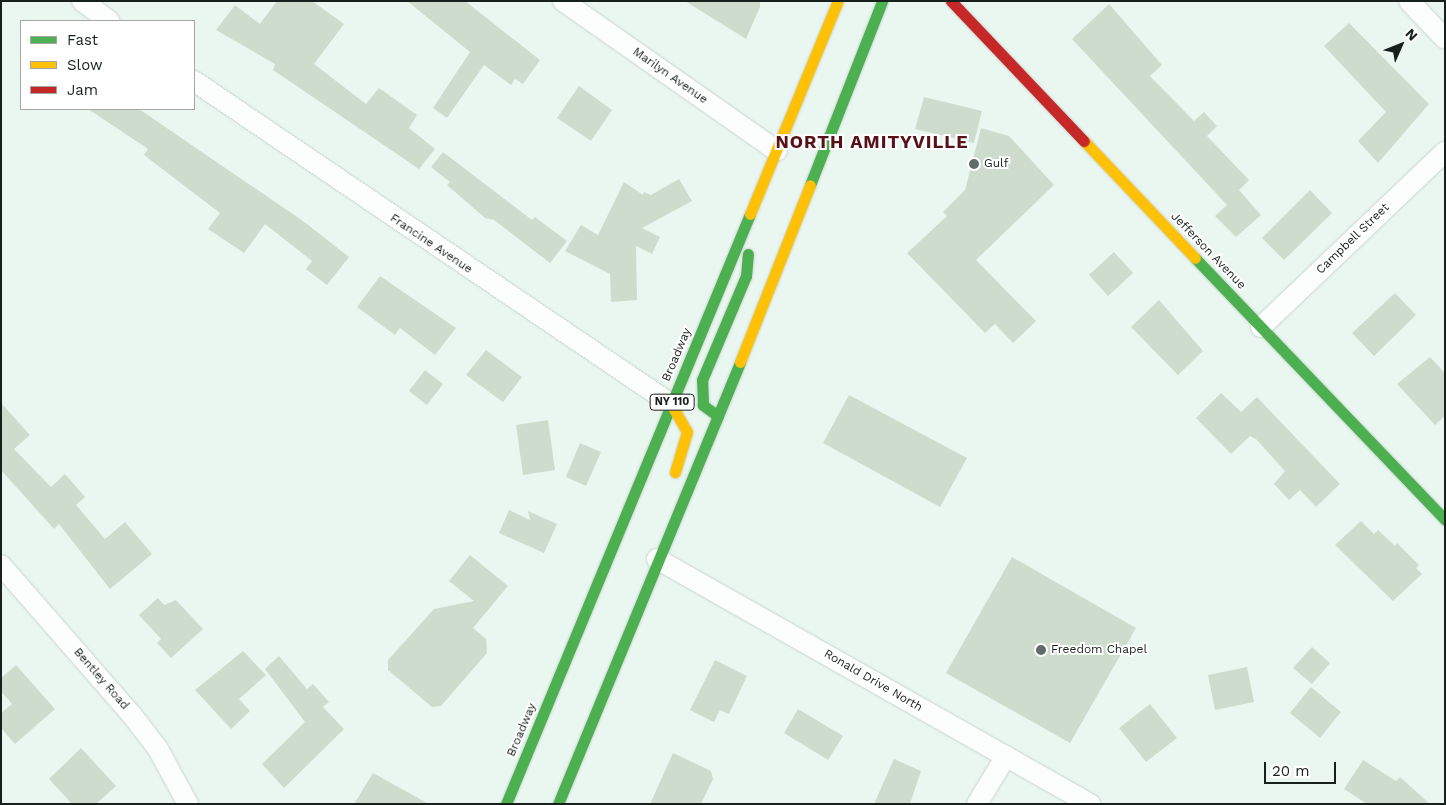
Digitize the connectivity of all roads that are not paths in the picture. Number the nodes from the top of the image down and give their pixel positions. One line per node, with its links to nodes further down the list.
1 (82, 1): 7 (street)
2 (563, 1): 10 (street, Marilyn Avenue)
3 (838, 1): 10 (main road, Broadway / NY 110)
4 (882, 1): 15 (main road)
5 (951, 1): 13 (main road, Jefferson Avenue)
6 (1409, 1): 8 (street)
7 (109, 20)
8 (1445, 39)
9 (195, 82): 14 (street, Francine Avenue)
10 (777, 151): 12 (main road, Broadway / NY 110)
11 (1445, 152): 13 (street, Campbell Street)
12 (741, 239): 14 (main road, Broadway / NY 110); 15 (main road)
13 (1261, 326): 17 (main road, Jefferson Avenue)
14 (671, 404): 16 (main road); 22 (main road, Broadway / NY 110)
15 (718, 416): 18 (main road)
16 (669, 486)
17 (1445, 520)
18 (653, 555): 20 (street, Ronald Drive North); 23 (main road)
19 (1, 565): 21 (street, Bentley Road)
20 (1006, 756): 24 (street); 25 (street, Ronald Drive North)
21 (188, 804)
22 (506, 804)
23 (558, 804)
24 (977, 804)
25 (1090, 804)

